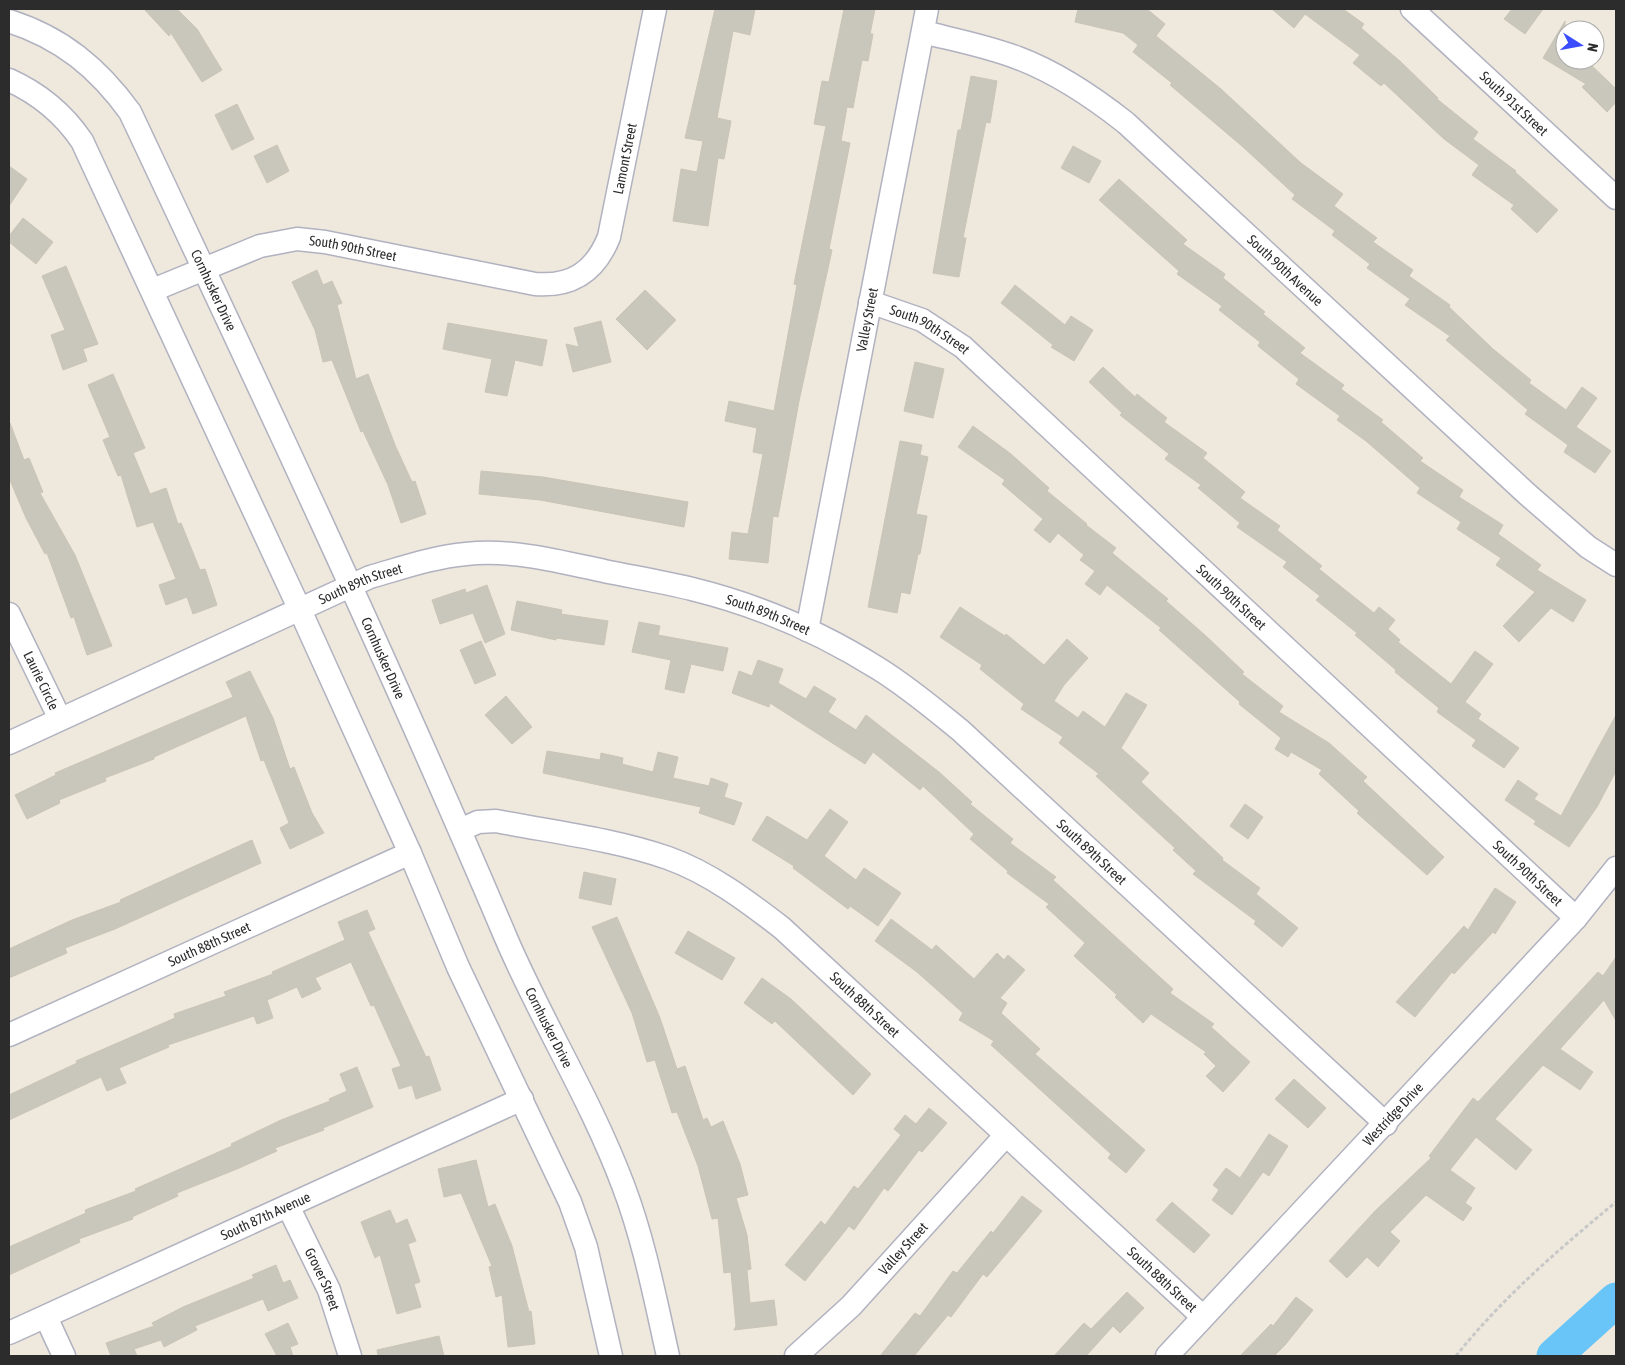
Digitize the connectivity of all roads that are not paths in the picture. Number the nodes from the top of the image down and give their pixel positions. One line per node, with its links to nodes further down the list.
1 (654, 9): 9 (street, Lamont Street)
2 (927, 9): 5 (street, Valley Street)
3 (1423, 12): 7 (street, South 91st Street)
4 (9, 21): 8 (street, Cornhusker Drive)
5 (923, 32): 11 (street, Valley Street); 12 (street, South 90th Avenue)
6 (9, 80): 10 (street)
7 (1616, 198)
8 (203, 268): 9 (street, South 90th Street); 10 (street, South 90th Street); 13 (street, Cornhusker Drive)
9 (560, 284)
10 (153, 290): 14 (street)
11 (870, 302): 16 (street, Valley Street); 22 (street, South 90th Street)
12 (1616, 565)
13 (350, 586): 14 (street, South 89th Street); 16 (street, South 89th Street); 19 (street, Cornhusker Drive)
14 (300, 610): 17 (street, South 89th Street); 20 (street)
15 (9, 614): 17 (street, Laurie Circle)
16 (807, 630): 25 (street, South 89th Street)
17 (60, 719): 18 (street, South 89th Street)
18 (9, 743)
19 (460, 830): 26 (street, South 88th Street); 34 (street, Cornhusker Drive)
20 (410, 853): 23 (street, South 88th Street); 24 (street)
21 (1616, 868): 22 (street, Westridge Drive)
22 (1576, 918): 25 (street, Westridge Drive)
23 (9, 1036)
24 (522, 1098): 27 (street, South 87th Avenue); 33 (street)
25 (1386, 1124): 29 (street, Westridge Drive)
26 (1006, 1135): 29 (street, South 88th Street); 35 (street, Valley Street)
27 (288, 1206): 28 (street, South 87th Avenue); 32 (street, Grover Street)
28 (46, 1317): 30 (street, South 87th Avenue); 31 (street)
29 (1203, 1317): 36 (street, Westridge Drive)
30 (9, 1333)
31 (64, 1356)
32 (350, 1356)
33 (611, 1356)
34 (668, 1356)
35 (796, 1356)
36 (1167, 1356)

